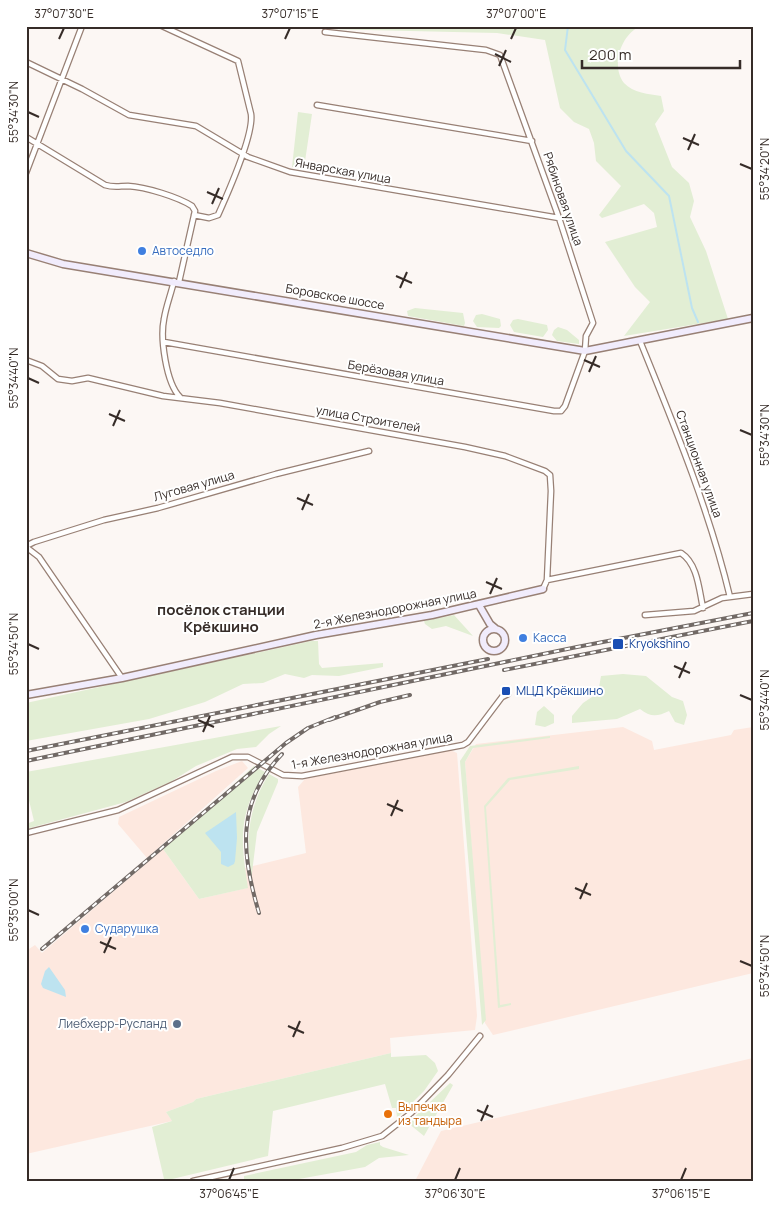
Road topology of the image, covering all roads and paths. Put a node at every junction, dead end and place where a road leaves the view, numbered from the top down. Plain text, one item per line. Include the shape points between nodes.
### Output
1 (82, 26) edge
2 (162, 26) edge
3 (325, 32) dead end
4 (26, 62) edge
5 (63, 79) junction
6 (317, 105) dead end
7 (26, 137) edge
8 (532, 141) junction
9 (37, 145) junction
10 (242, 153) junction
11 (26, 173) edge
12 (194, 213) junction
13 (559, 218) junction
14 (26, 253) edge
15 (177, 282) junction
16 (753, 318) edge
17 (640, 341) junction
18 (164, 342) junction
19 (585, 351) junction
20 (26, 360) edge
21 (180, 397) junction
22 (369, 451) dead end
23 (26, 547) edge
24 (547, 580) junction
25 (543, 589) joint
26 (753, 594) edge
27 (730, 597) junction
28 (479, 605) junction
29 (703, 608) junction
30 (646, 615) dead end
31 (492, 627) dead end
32 (122, 678) junction
33 (508, 694) dead end
34 (26, 696) edge
35 (26, 833) edge
36 (480, 1036) dead end
37 (193, 1181) edge

1 - 5 street
2 - 10 street via 240,64 252,118
3 - 8 street, Рябиновая улица via 477,48 499,54
4 - 5 street, Январская улица
5 - 9 street
5 - 10 street, Январская улица via 133,117 196,126
6 - 8 street
7 - 9 street
8 - 13 street, Рябиновая улица
9 - 11 street
9 - 12 street via 105,185 116,188 129,186 168,196 190,205
10 - 12 street via 218,215 209,218
10 - 13 street, Январская улица via 294,173
12 - 15 street
13 - 19 street, Рябиновая улица via 593,323 586,336
14 - 15 main road, Боровское шоссе via 63,264
15 - 18 street via 163,320
15 - 19 main road, Боровское шоссе
16 - 17 main road, Боровское шоссе
17 - 19 main road, Боровское шоссе
17 - 27 street, Станционная улица via 717,543
18 - 19 street, Берёзовая улица via 558,411 565,406
18 - 21 street via 170,383
20 - 21 street, улица Строителей via 42,366 58,379 88,378
21 - 24 street, улица Строителей via 465,447 509,457 545,471 550,475 551,491
22 - 23 street, Луговая улица via 104,520
23 - 32 street via 40,557
24 - 25 street, 2-я Железнодорожная улица
24 - 29 street via 681,553 695,573
25 - 28 main road, 2-я Железнодорожная улица
26 - 27 street
27 - 29 street
28 - 31 main road
28 - 32 main road, 2-я Железнодорожная улица via 316,635
29 - 30 street
32 - 34 main road, 2-я Железнодорожная улица
33 - 35 street, 1-я Железнодорожная улица via 463,745 302,776 282,776 248,757 232,757 118,810
36 - 37 street via 411,1114 389,1131 342,1148

